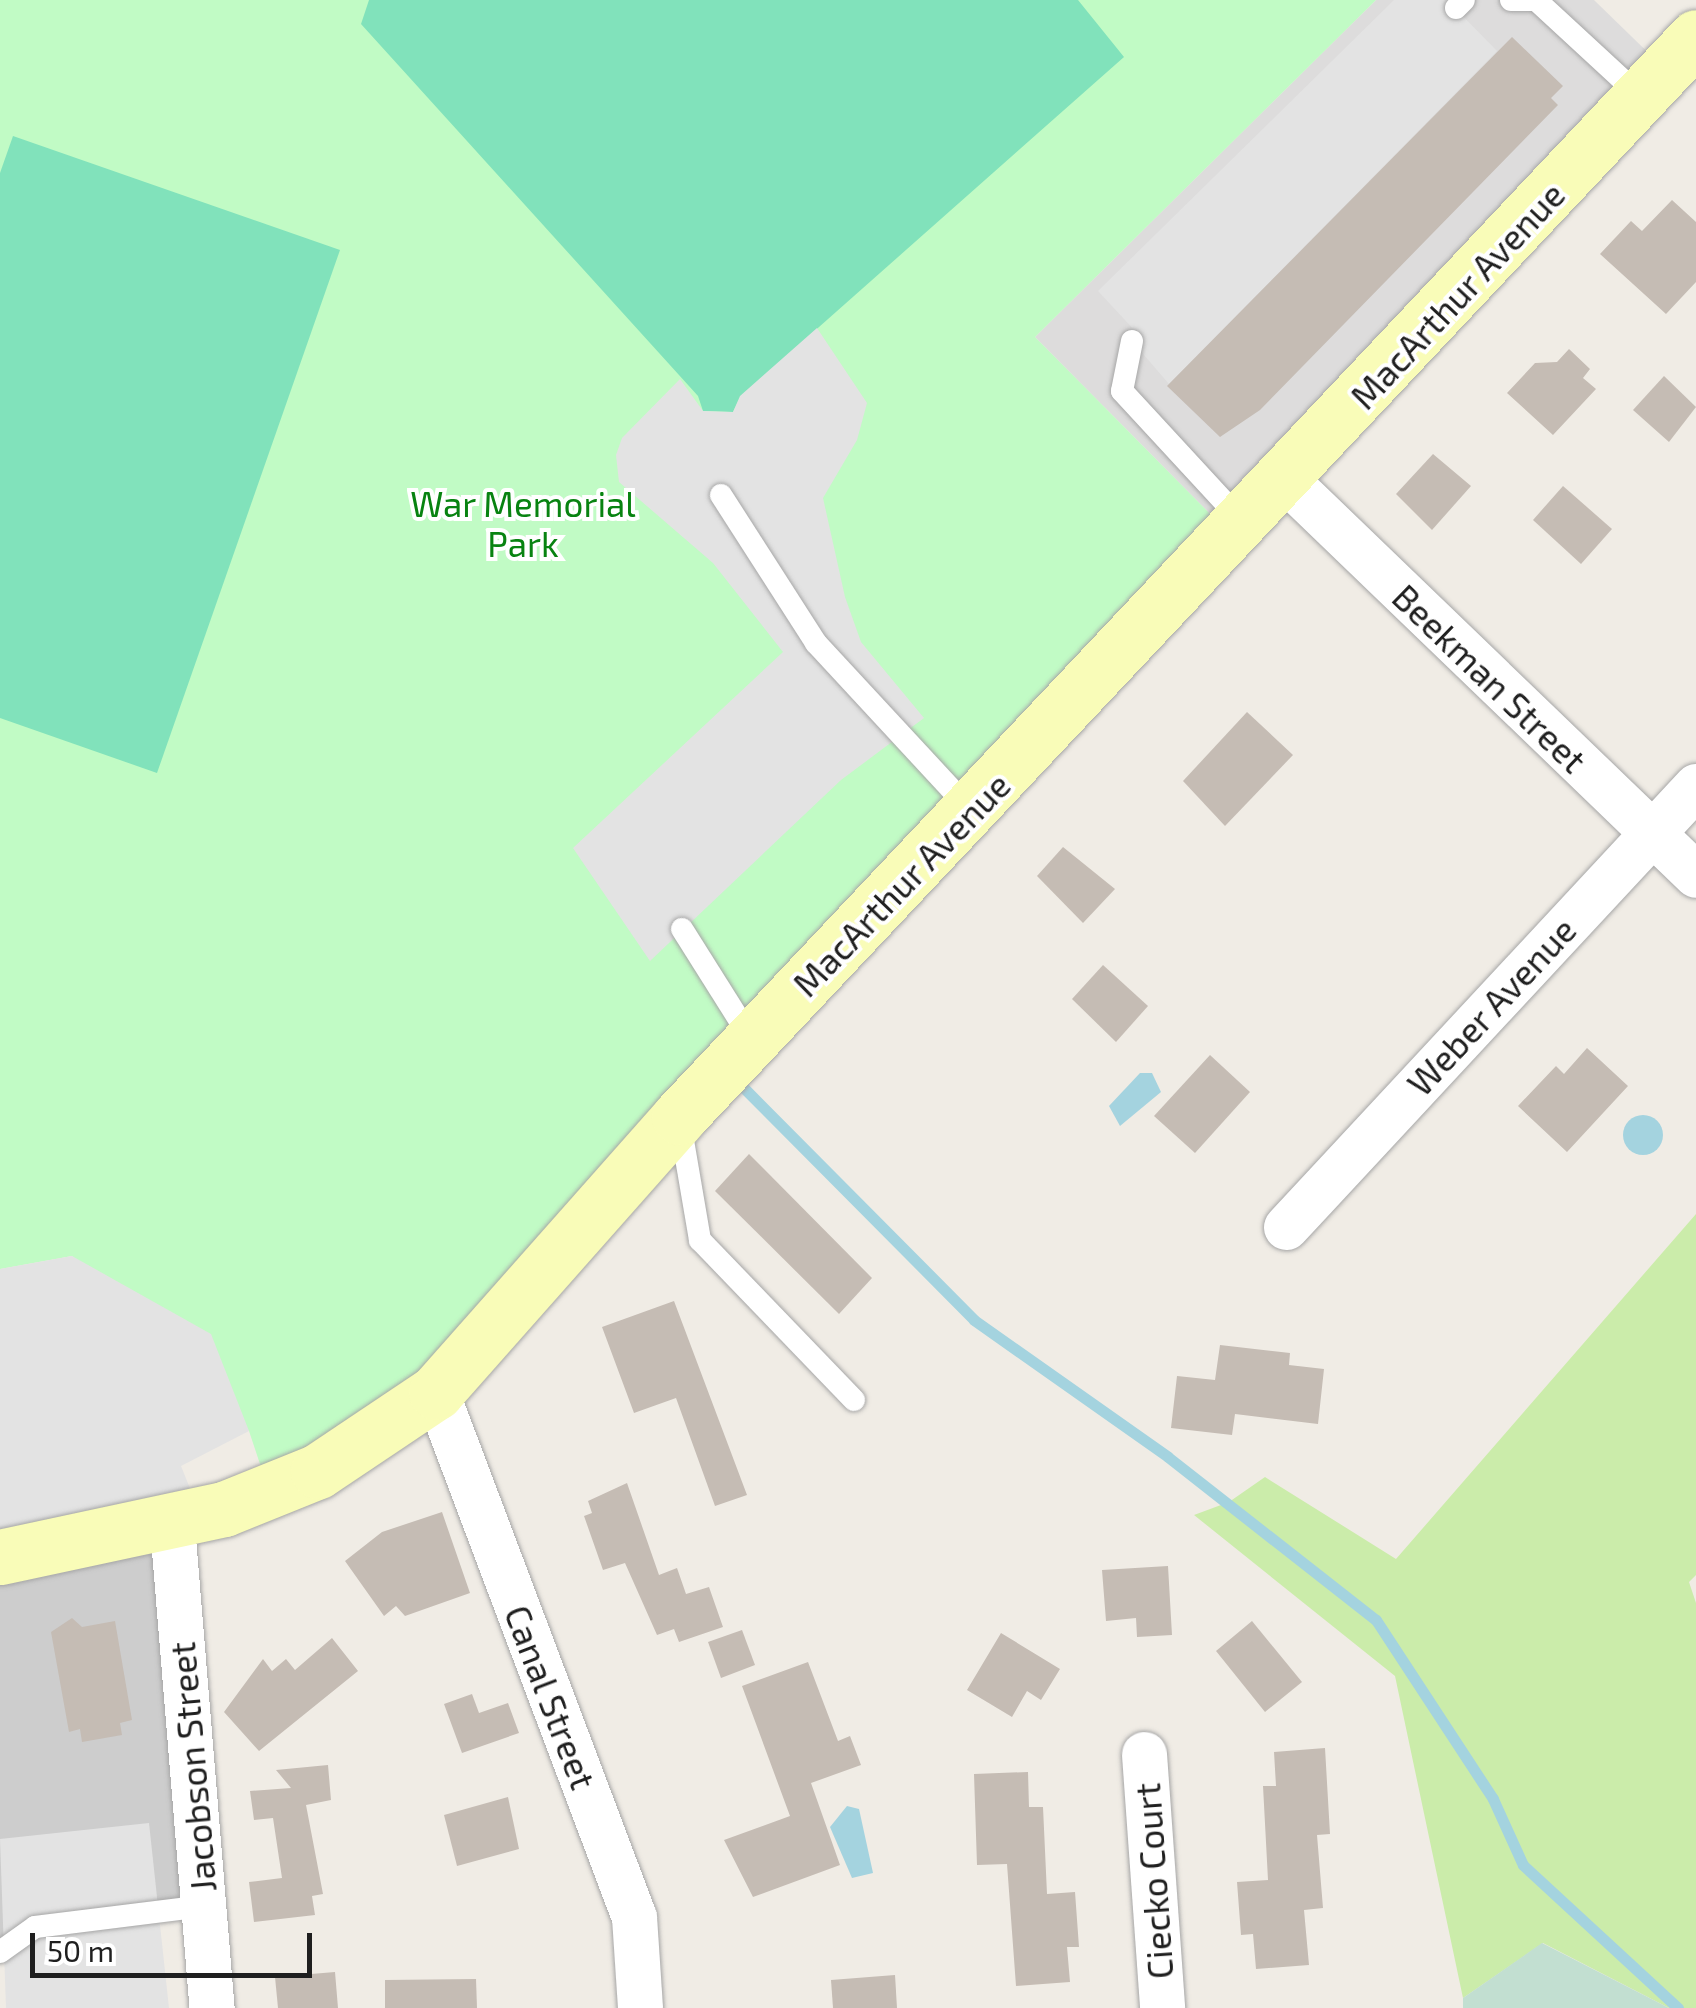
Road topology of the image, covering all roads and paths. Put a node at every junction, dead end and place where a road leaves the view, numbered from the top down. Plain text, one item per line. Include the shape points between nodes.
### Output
1 (1510, 0) edge
2 (1696, 38) edge
3 (1641, 97) junction
4 (1132, 341) dead end
5 (1286, 480) junction
6 (721, 494) dead end
7 (1245, 524) junction
8 (1696, 786) edge
9 (972, 810) junction
10 (1651, 834) junction
11 (1696, 875) edge
12 (682, 930) dead end
13 (752, 1040) junction
14 (680, 1116) junction
15 (1286, 1227) dead end
16 (436, 1392) junction
17 (854, 1400) dead end
18 (172, 1526) junction
19 (0, 1557) edge
20 (1144, 1754) dead end
21 (203, 1906) junction
22 (0, 1952) edge
23 (212, 2008) edge
24 (640, 2008) edge
25 (1162, 2008) edge

1 - 3 lane via 1536,0
2 - 3 street, MacArthur Avenue
3 - 5 street, MacArthur Avenue
4 - 7 lane via 1122,391
5 - 7 street, MacArthur Avenue
5 - 10 street, Beekman Street
6 - 9 lane via 816,643
7 - 9 street, MacArthur Avenue
8 - 10 street, Weber Avenue
9 - 13 street, MacArthur Avenue
10 - 11 street, Beekman Street
10 - 15 street, Weber Avenue
12 - 13 lane
13 - 14 street, MacArthur Avenue
14 - 16 street, MacArthur Avenue
14 - 17 lane via 700,1240
16 - 18 street, MacArthur Avenue via 318,1471
16 - 24 street, Canal Street via 634,1918
18 - 19 street, MacArthur Avenue
18 - 21 street, Jacobson Street
20 - 25 street, Ciecko Court
21 - 22 lane via 35,1926
21 - 23 street, Jacobson Street

